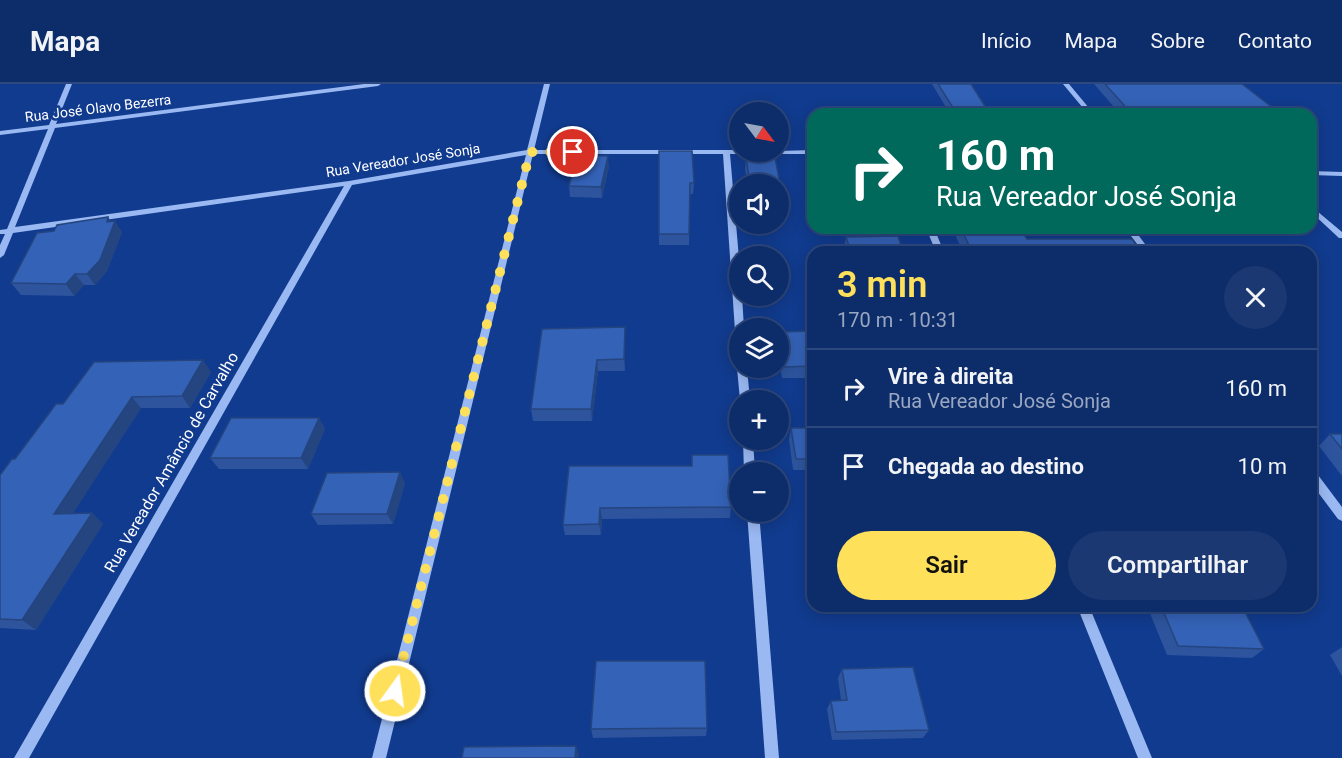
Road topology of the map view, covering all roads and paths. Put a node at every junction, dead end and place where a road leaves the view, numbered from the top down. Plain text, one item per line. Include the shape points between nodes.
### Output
1 (69, 84) edge
2 (378, 84) edge
3 (547, 84) edge
4 (1066, 84) edge
5 (1086, 108) edge
6 (52, 126) junction
7 (0, 133) edge
8 (530, 152) junction
9 (726, 152) junction
10 (807, 152) edge
11 (1317, 173) edge
12 (1342, 174) edge
13 (349, 183) junction
14 (1317, 213) edge
15 (12, 230) junction
16 (0, 232) edge
17 (1342, 236) edge
18 (0, 255) edge
19 (739, 318) edge
20 (1317, 482) edge
21 (1342, 516) edge
22 (754, 522) edge
23 (1085, 612) edge
24 (21, 758) edge
25 (379, 758) edge
26 (772, 758) edge
27 (1145, 758) edge

1 - 6 street
2 - 6 street, Rua José Olavo Bezerra
3 - 8 street
4 - 5 street
6 - 7 street, Rua José Olavo Bezerra
6 - 15 street
8 - 9 street, Rua Vereador José Sonja
8 - 13 street, Rua Vereador José Sonja
8 - 25 street
9 - 10 street, Rua Vereador José Sonja
9 - 19 street
11 - 12 street
13 - 15 street, Rua Vereador José Sonja
13 - 24 street, Rua Vereador Amâncio de Carvalho
14 - 17 street
15 - 16 street, Rua Vereador José Sonja
15 - 18 street
20 - 21 street
22 - 26 street
23 - 27 street

